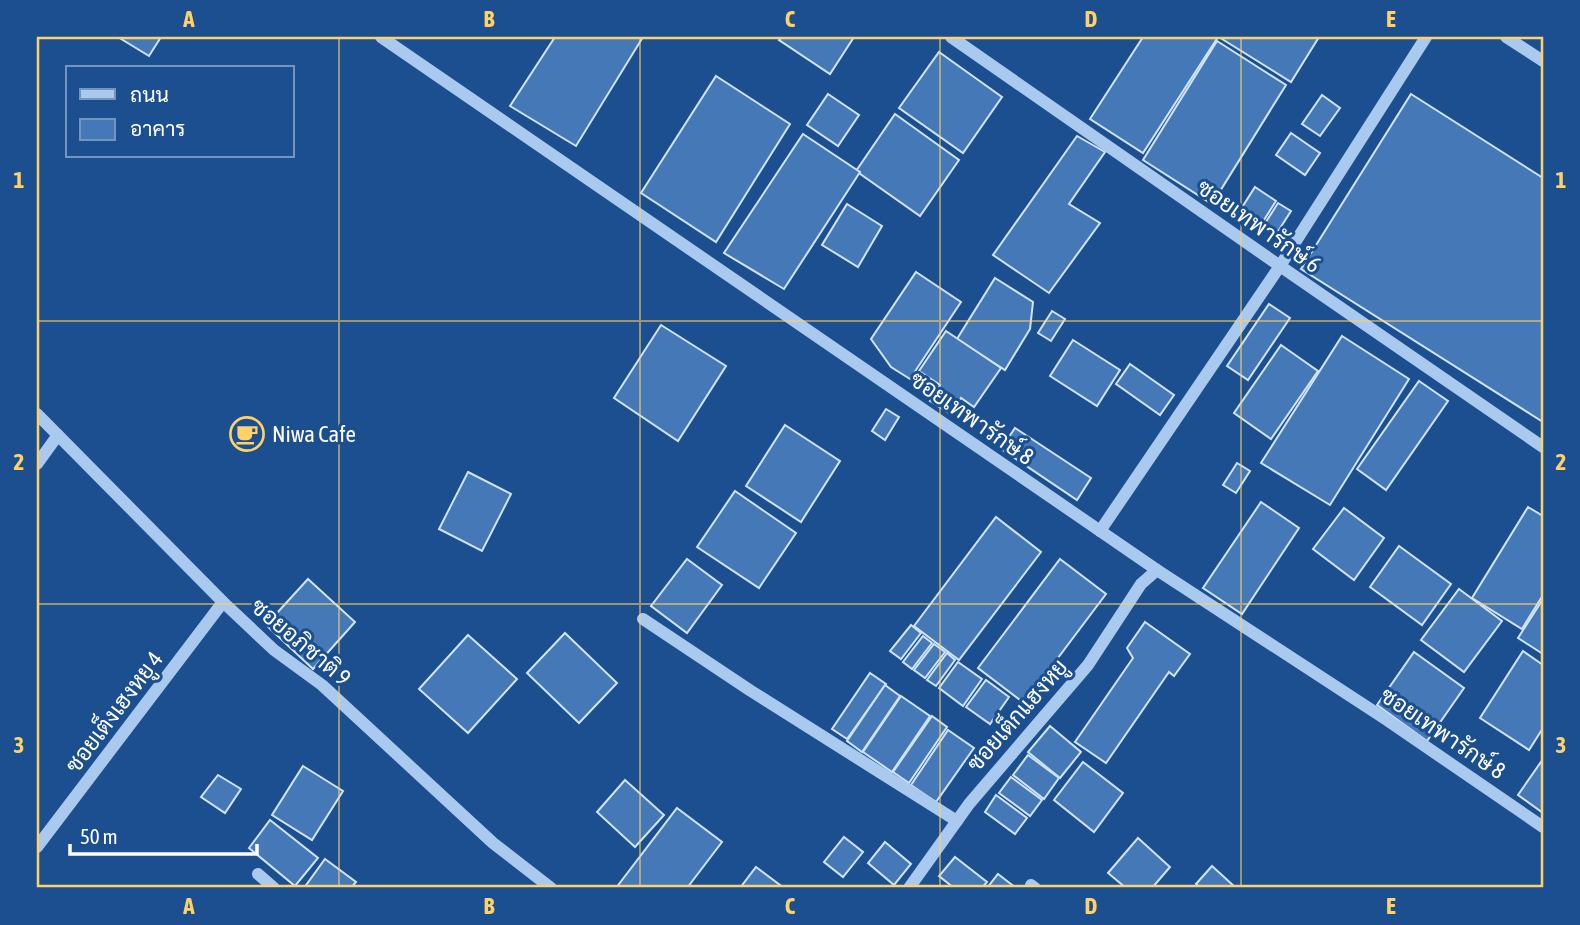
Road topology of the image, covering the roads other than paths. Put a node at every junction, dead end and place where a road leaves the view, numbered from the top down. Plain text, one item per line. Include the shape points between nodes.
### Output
1 (381, 37) edge
2 (951, 37) edge
3 (1426, 37) edge
4 (1506, 37) edge
5 (1543, 61) edge
6 (1280, 266) junction
7 (37, 414) edge
8 (58, 435) junction
9 (1543, 447) edge
10 (37, 464) edge
11 (1100, 531) junction
12 (1157, 570) junction
13 (223, 602) junction
14 (643, 619) dead end
15 (957, 821) junction
16 (1543, 827) edge
17 (37, 847) edge
18 (258, 874) dead end
19 (274, 888) edge
20 (551, 888) edge
21 (909, 888) edge

1 - 11 street, ซอยเทพารักษ์ 8
2 - 6 street, ซอยเทพารักษ์ 6
3 - 6 street
4 - 5 street
6 - 9 street, ซอยเทพารักษ์ 6
6 - 11 street
7 - 8 street, ซอยอภิชาติ 9
8 - 10 street
8 - 13 street, ซอยอภิชาติ 9
11 - 12 street, ซอยเทพารักษ์ 8
12 - 15 street, ซอยเต็กแฮงหยู via 1141,584 1088,665
12 - 16 street, ซอยเทพารักษ์ 8
13 - 17 street, ซอยเต็งเฮงหยู 4
13 - 20 street, ซอยอภิชาติ 9 via 274,650 322,685 493,843
14 - 15 street
15 - 21 street, ซอยเต็กแฮงหยู
18 - 19 street

